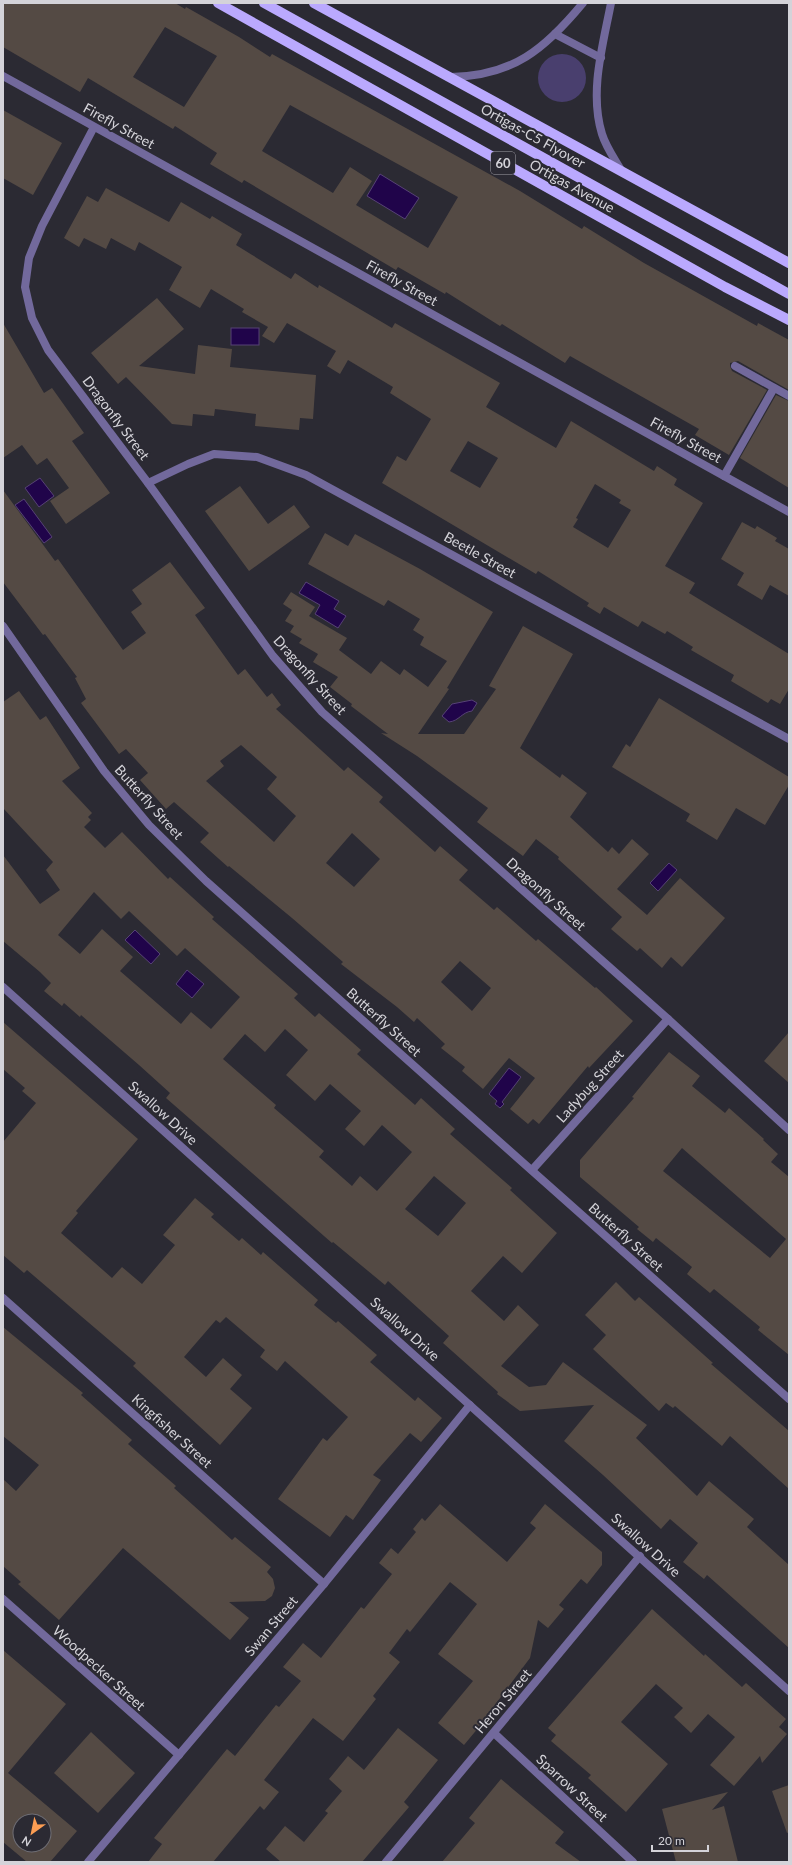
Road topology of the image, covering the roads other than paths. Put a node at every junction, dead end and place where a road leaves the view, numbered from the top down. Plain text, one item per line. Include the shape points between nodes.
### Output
1 (218, 3) edge
2 (264, 3) edge
3 (314, 3) edge
4 (583, 3) edge
5 (611, 3) edge
6 (555, 34) junction
7 (601, 58) junction
8 (3, 76) edge
9 (451, 77) junction
10 (94, 127) junction
11 (621, 170) junction
12 (789, 263) edge
13 (789, 294) edge
14 (789, 320) edge
15 (735, 366) dead end
16 (774, 388) junction
17 (789, 396) edge
18 (724, 476) junction
19 (148, 484) junction
20 (789, 512) edge
21 (3, 626) edge
22 (789, 739) edge
23 (3, 987) edge
24 (668, 1019) junction
25 (789, 1130) edge
26 (532, 1170) junction
27 (3, 1298) edge
28 (789, 1399) edge
29 (470, 1405) junction
30 (640, 1556) junction
31 (324, 1584) junction
32 (3, 1600) edge
33 (789, 1691) edge
34 (494, 1733) junction
35 (179, 1755) junction
36 (88, 1862) edge
37 (386, 1862) edge
38 (633, 1862) edge

1 - 14 main road, Ortigas Avenue / 60 via 724,287
2 - 13 main road, Ortigas-C5 Flyover / 60
3 - 9 main road
4 - 6 street
5 - 7 street
6 - 7 street
6 - 9 street via 534,52 496,72 473,77
7 - 11 street via 598,112 602,135
8 - 10 street, Firefly Street
9 - 11 main road
10 - 18 street, Firefly Street
10 - 19 street, Dragonfly Street via 42,226 29,258 25,287 32,318 48,350
11 - 12 main road
15 - 16 street
16 - 17 street
16 - 18 street
18 - 20 street, Firefly Street
19 - 22 street, Beetle Street via 214,454 257,457 306,475
19 - 24 street, Dragonfly Street via 273,656 322,712
21 - 26 street, Butterfly Street via 104,771 149,825 206,881
23 - 29 street, Swallow Drive
24 - 25 street, Dragonfly Street
24 - 26 street, Ladybug Street
26 - 28 street, Butterfly Street
27 - 31 street, Kingfisher Street
29 - 30 street, Swallow Drive
29 - 31 street, Swan Street
30 - 33 street, Swallow Drive
30 - 34 street, Heron Street
31 - 35 street, Swan Street
32 - 35 street, Woodpecker Street
34 - 37 street, Heron Street
34 - 38 street, Sparrow Street
35 - 36 street, Swan Street

